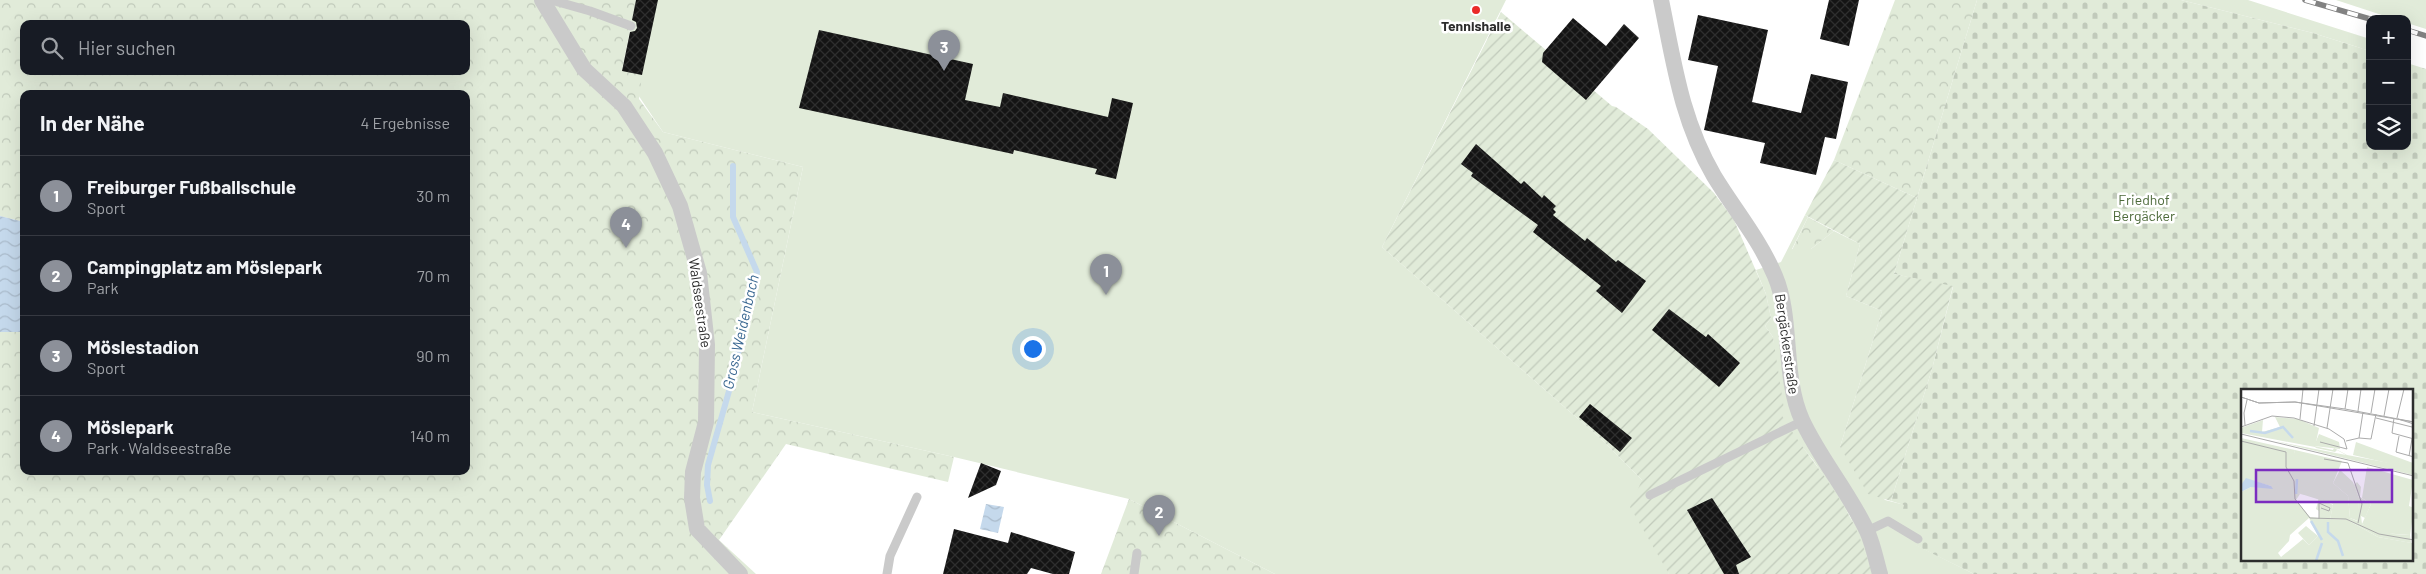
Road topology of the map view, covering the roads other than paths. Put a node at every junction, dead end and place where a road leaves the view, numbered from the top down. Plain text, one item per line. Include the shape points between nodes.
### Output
1 (542, 0) edge
2 (551, 0) edge
3 (1661, 0) edge
4 (631, 26) dead end
5 (1803, 421) junction
6 (1650, 495) dead end
7 (917, 497) dead end
8 (1867, 531) junction
9 (1918, 539) dead end
10 (1137, 553) dead end
11 (740, 574) edge
12 (888, 574) edge
13 (1134, 574) edge
14 (1880, 574) edge

1 - 11 street, Waldseestraße via 584,69 624,106 655,153 680,206 699,273 707,345 706,422 693,472 692,498 697,529
2 - 4 lane
3 - 5 street, Bergäckerstraße via 1682,103 1695,136 1714,175 1775,276 1782,299 1795,399
5 - 6 lane
5 - 8 street, Bergäckerstraße
7 - 12 lane via 890,556
8 - 9 lane via 1888,521
8 - 14 street, Bergäckerstraße
10 - 13 lane

